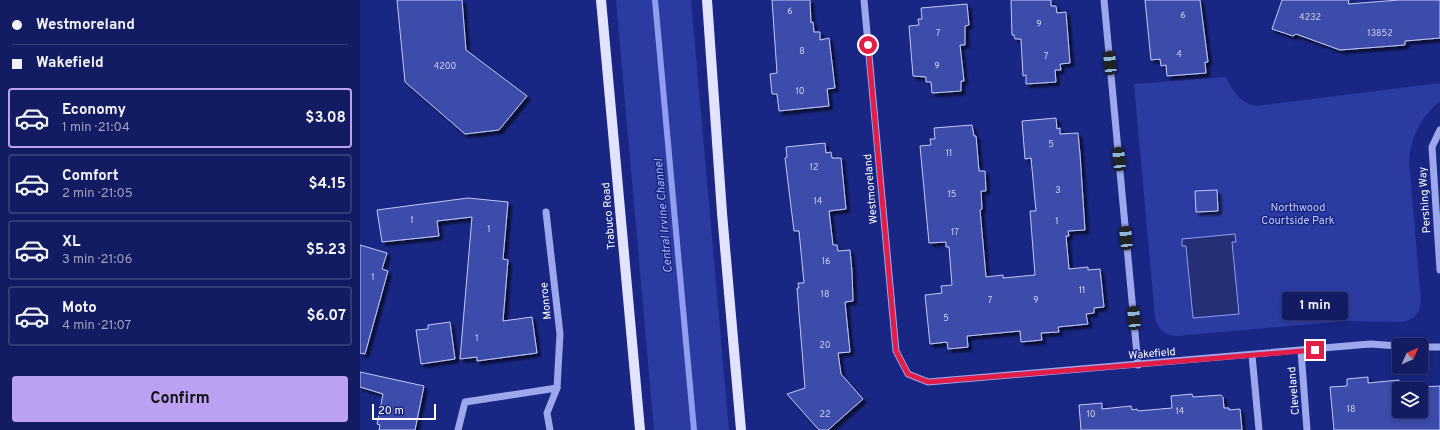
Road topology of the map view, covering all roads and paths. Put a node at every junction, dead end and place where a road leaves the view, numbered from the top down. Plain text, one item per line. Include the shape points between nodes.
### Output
1 (601, 0) edge
2 (707, 0) edge
3 (864, 0) edge
4 (1104, 0) edge
5 (1440, 130) edge
6 (546, 212) dead end
7 (1440, 270) edge
8 (1392, 346) edge
9 (1428, 347) edge
10 (1440, 347) edge
11 (1301, 351) junction
12 (1252, 355) junction
13 (1138, 365) junction
14 (908, 374) joint
15 (557, 388) junction
16 (458, 430) edge
17 (550, 430) edge
18 (640, 430) edge
19 (742, 430) edge
20 (1259, 430) edge
21 (1307, 430) edge

1 - 18 main road, Trabuco Road
2 - 19 main road via 722,212
3 - 14 street, Westmoreland via 896,351
4 - 13 street
5 - 7 street, Pershing Way via 1432,147
6 - 15 street, Monroe via 560,334
8 - 11 street, Wakefield via 1370,344
9 - 10 street
11 - 12 street, Wakefield
11 - 21 street, Cleveland
12 - 13 street, Wakefield
12 - 20 street
13 - 14 street, Wakefield via 928,382
15 - 16 street via 465,402
15 - 17 street, Monroe via 547,413

